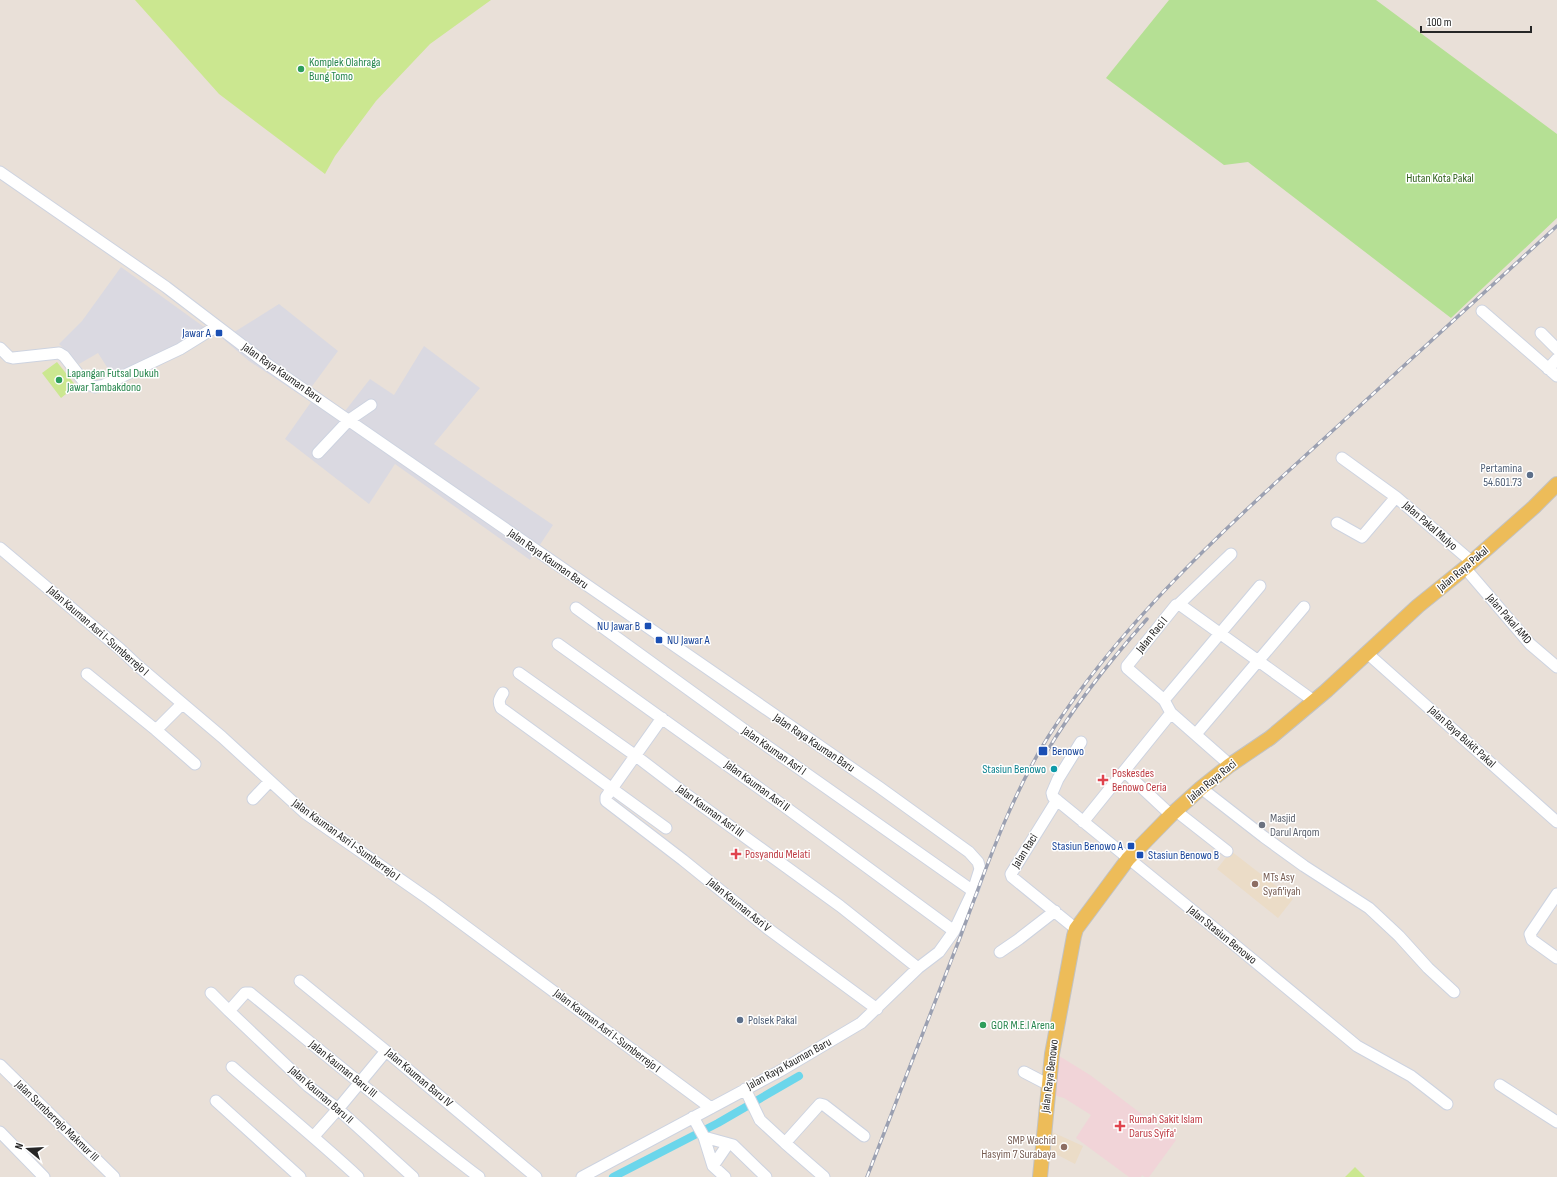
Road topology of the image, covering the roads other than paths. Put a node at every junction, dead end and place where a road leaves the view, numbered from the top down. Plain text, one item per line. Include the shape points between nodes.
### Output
1 (0, 172) edge
2 (1482, 311) dead end
3 (217, 326) junction
4 (1541, 333) dead end
5 (0, 348) edge
6 (1557, 349) edge
7 (1557, 359) edge
8 (1548, 369) junction
9 (1557, 376) edge
10 (370, 405) dead end
11 (349, 420) junction
12 (318, 453) dead end
13 (1342, 458) dead end
14 (1557, 484) edge
15 (1396, 497) junction
16 (1337, 524) dead end
17 (0, 548) edge
18 (1231, 554) dead end
19 (1468, 565) junction
20 (1260, 586) dead end
21 (1179, 604) junction
22 (1304, 607) dead end
23 (576, 608) dead end
24 (1220, 633) junction
25 (558, 644) dead end
26 (1367, 653) junction
27 (1259, 661) junction
28 (1557, 667) edge
29 (519, 673) dead end
30 (87, 674) dead end
31 (503, 693) dead end
32 (1164, 700) junction
33 (1314, 701) junction
34 (182, 704) junction
35 (1171, 713) junction
36 (662, 718) junction
37 (156, 730) junction
38 (1196, 734) junction
39 (1081, 742) dead end
40 (636, 756) junction
41 (195, 764) dead end
42 (1230, 765) junction
43 (1124, 771) junction
44 (270, 781) junction
45 (1202, 788) junction
46 (609, 792) junction
47 (253, 799) dead end
48 (1057, 800) junction
49 (1174, 813) junction
50 (1083, 822) junction
51 (1557, 822) edge
52 (666, 828) dead end
53 (1227, 851) dead end
54 (1128, 859) junction
55 (973, 891) junction
56 (1557, 894) edge
57 (1055, 911) junction
58 (1076, 929) junction
59 (954, 931) junction
60 (1000, 952) dead end
61 (1557, 958) edge
62 (918, 968) junction
63 (300, 981) dead end
64 (1454, 992) dead end
65 (211, 993) dead end
66 (877, 1009) junction
67 (229, 1011) junction
68 (386, 1050) junction
69 (0, 1065) edge
70 (232, 1067) dead end
71 (1024, 1072) dead end
72 (361, 1082) junction
73 (1049, 1085) junction
74 (1500, 1085) dead end
75 (747, 1092) junction
76 (216, 1101) dead end
77 (1447, 1104) dead end
78 (711, 1108) junction
79 (338, 1109) junction
80 (693, 1117) junction
81 (1557, 1122) edge
82 (0, 1132) edge
83 (314, 1136) junction
84 (864, 1136) dead end
85 (704, 1137) junction
86 (728, 1144) junction
87 (785, 1144) junction
88 (713, 1166) junction
89 (44, 1177) edge
90 (114, 1177) edge
91 (300, 1177) edge
92 (358, 1177) edge
93 (413, 1177) edge
94 (480, 1177) edge
95 (536, 1177) edge
96 (582, 1177) edge
97 (724, 1177) edge
98 (766, 1177) edge
99 (824, 1177) edge
100 (1040, 1177) edge

1 - 3 street, Jalan Raya Kauman Baru via 166,287
2 - 8 street
3 - 5 street via 180,349 95,387 85,383 59,353 13,358
3 - 11 street, Jalan Raya Kauman Baru
4 - 6 street
7 - 8 street
8 - 9 street
10 - 11 street
11 - 12 street
11 - 55 street, Jalan Raya Kauman Baru via 969,852 978,862 980,870
13 - 15 street
14 - 19 main road, Jalan Raya Pakal
15 - 16 street, Jalan Pakal Mulyo via 1362,537
15 - 19 street, Jalan Pakal Mulyo
17 - 34 street, Jalan Kauman Asri I-Sumberrejo I
18 - 21 street
19 - 26 main road, Jalan Raya Pakal
19 - 28 street, Jalan Pakal AMD via 1530,644
20 - 24 street
21 - 24 street
21 - 32 street, Jalan Raci I via 1126,667
22 - 27 street
23 - 55 street, Jalan Kauman Asri I
24 - 27 street
24 - 32 street
25 - 36 street, Jalan Kauman Asri II
26 - 33 main road, Jalan Raya Raci
26 - 51 street, Jalan Raya Bukit Pakal
27 - 33 street
27 - 38 street
29 - 40 street, Jalan Kauman Asri III
30 - 37 street
31 - 46 street via 499,700 502,708
32 - 35 street, Jalan Raci I
33 - 42 main road, Jalan Raya Raci via 1270,738
34 - 37 street
34 - 44 street, Jalan Kauman Asri I-Sumberrejo I
35 - 38 street, Jalan Raci I
35 - 43 street
36 - 40 street
36 - 59 street, Jalan Kauman Asri II
37 - 41 street
38 - 42 street, Jalan Raci I
39 - 48 street via 1052,793
40 - 46 street
40 - 62 street, Jalan Kauman Asri III via 840,906
42 - 45 main road, Jalan Raya Raci
43 - 49 street
43 - 50 street
44 - 47 street
44 - 78 street, Jalan Kauman Asri I-Sumberrejo I via 305,813 430,900
45 - 49 main road, Jalan Raya Raci
45 - 64 street via 1269,841 1369,908
46 - 52 street
46 - 66 street, Jalan Kauman Asri V via 606,801 767,928
48 - 50 street, Jalan Stasiun Benowo
48 - 57 street, Jalan Raci via 1011,874 1013,879
49 - 53 street
49 - 54 main road, Jalan Raya Raci
50 - 54 street, Jalan Stasiun Benowo
54 - 58 main road, Jalan Raya Raci
54 - 77 street, Jalan Stasiun Benowo via 1357,1046 1411,1076
55 - 59 street, Jalan Raya Kauman Baru
56 - 61 street via 1530,934 1532,940
57 - 58 street, Jalan Raci
57 - 60 street
58 - 73 main road, Jalan Raya Benowo via 1053,1044
59 - 62 street, Jalan Raya Kauman Baru via 939,952
62 - 66 street, Jalan Raya Kauman Baru
63 - 68 street, Jalan Kauman Baru IV
65 - 67 street
66 - 75 street, Jalan Raya Kauman Baru via 854,1027
67 - 72 street, Jalan Kauman Baru III via 245,993 249,993
67 - 79 street, Jalan Kauman Baru II via 308,1086
68 - 72 street
68 - 95 street, Jalan Kauman Baru IV
69 - 90 street, Jalan Sumberrejo Makmur III
70 - 83 street
71 - 73 street
72 - 79 street
72 - 94 street, Jalan Kauman Baru III
73 - 100 main road, Jalan Raya Benowo
74 - 81 street
75 - 78 street, Jalan Raya Kauman Baru
75 - 87 street via 760,1120
76 - 91 street
78 - 80 street, Jalan Raya Kauman Baru
79 - 83 street
79 - 93 street, Jalan Kauman Baru II
80 - 85 street
80 - 96 street, Jalan Raya Kauman Baru
82 - 89 street
83 - 92 street
84 - 87 street via 820,1104
85 - 86 street
85 - 88 street
86 - 88 street
86 - 98 street via 734,1145
87 - 99 street
88 - 97 street

